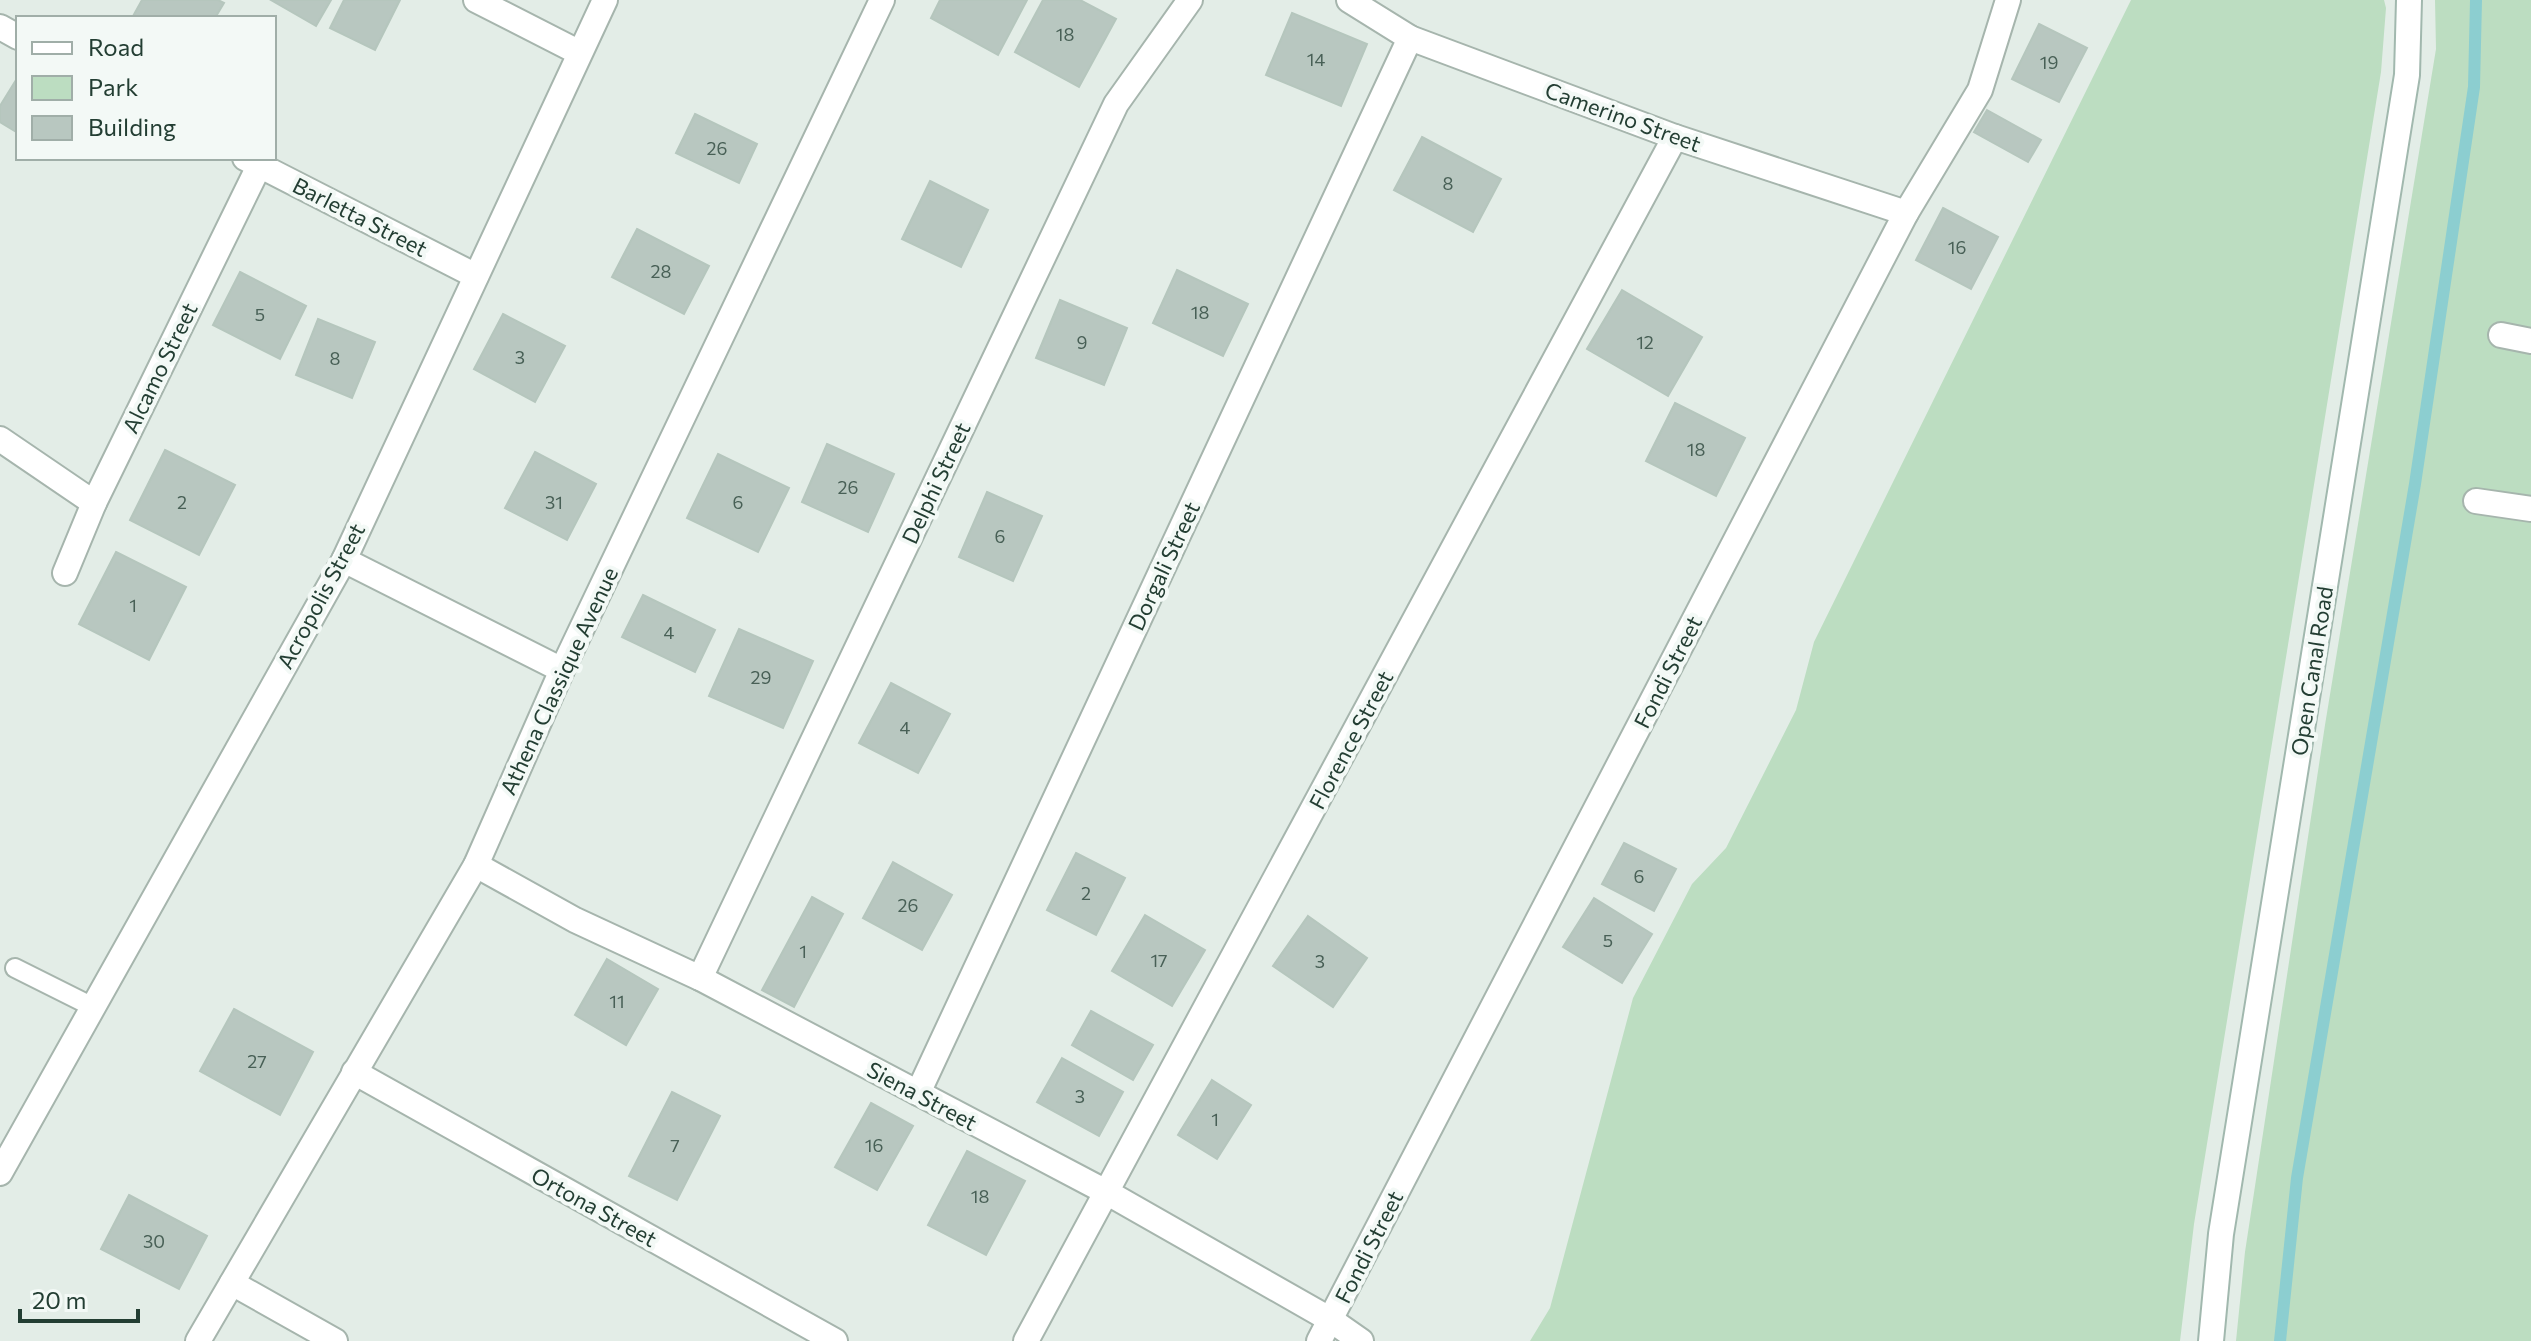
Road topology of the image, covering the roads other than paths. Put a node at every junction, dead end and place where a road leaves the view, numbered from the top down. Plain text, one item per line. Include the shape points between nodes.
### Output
1 (476, 0) edge
2 (605, 0) edge
3 (882, 0) edge
4 (1190, 0) edge
5 (1349, 0) edge
6 (2008, 0) edge
7 (2409, 0) edge
8 (1410, 38) junction
9 (578, 52) junction
10 (1675, 137) junction
11 (252, 162) edge
12 (1906, 213) junction
13 (476, 276) junction
14 (2501, 335) dead end
15 (2531, 341) edge
16 (0, 439) edge
17 (2476, 501) dead end
18 (94, 503) junction
19 (2531, 509) edge
20 (344, 560) junction
21 (65, 573) dead end
22 (562, 670) junction
23 (476, 865) junction
24 (15, 968) dead end
25 (700, 978) junction
26 (93, 1007) junction
27 (354, 1072) junction
28 (918, 1093) junction
29 (0, 1173) edge
30 (1108, 1193) junction
31 (232, 1283) junction
32 (1325, 1331) edge
33 (198, 1341) edge
34 (335, 1341) edge
35 (835, 1341) edge
36 (1026, 1341) edge
37 (1361, 1341) edge
38 (2211, 1341) edge

1 - 9 street
2 - 9 street, Acropolis Street
3 - 22 street, Athena Classique Avenue
4 - 25 street, Delphi Street via 1116,104
5 - 8 street, Camerino Street
6 - 12 street, Fondi Street via 1980,90
7 - 38 street, Open Canal Road via 2407,75 2221,1234
8 - 10 street, Camerino Street
8 - 28 street, Dorgali Street
9 - 13 street, Acropolis Street
10 - 12 street, Camerino Street
10 - 30 street, Florence Street
11 - 13 street, Barletta Street
11 - 18 street, Alcamo Street
12 - 32 street, Fondi Street
13 - 20 street, Acropolis Street
14 - 15 street
16 - 18 street
17 - 19 street
18 - 21 street, Alcamo Street
20 - 22 street
20 - 26 street, Acropolis Street
22 - 23 street, Athena Classique Avenue
23 - 25 street, Siena Street via 575,920
23 - 27 street, Athena Classique Avenue
24 - 26 lane
25 - 28 street, Siena Street
26 - 29 street, Acropolis Street
27 - 31 street, Athena Classique Avenue
27 - 35 street, Ortona Street
28 - 30 street, Siena Street
30 - 32 street, Siena Street
30 - 36 street, Florence Street
31 - 33 street, Athena Classique Avenue
31 - 34 street
32 - 37 street, Siena Street

